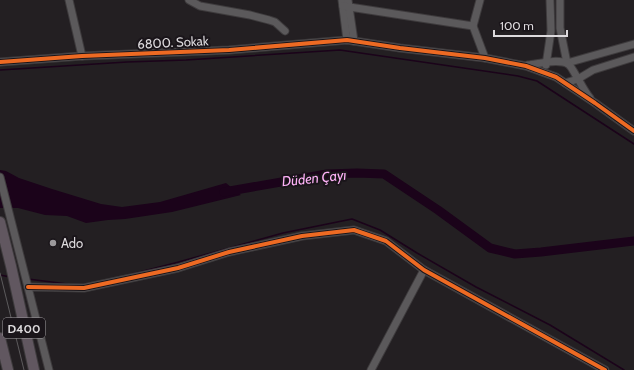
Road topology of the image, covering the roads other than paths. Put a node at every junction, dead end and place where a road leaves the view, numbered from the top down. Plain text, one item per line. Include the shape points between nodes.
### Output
1 (69, 0) edge
2 (189, 0) edge
3 (480, 0) edge
4 (550, 0) edge
5 (560, 0) edge
6 (346, 3) edge
7 (473, 26) junction
8 (285, 31) dead end
9 (350, 40) junction
10 (634, 44) edge
11 (82, 56) junction
12 (634, 56) edge
13 (485, 58) junction
14 (0, 62) edge
15 (546, 62) junction
16 (567, 64) junction
17 (526, 66) junction
18 (546, 73) junction
19 (578, 79) junction
20 (565, 83) junction
21 (595, 102) junction
22 (634, 131) edge
23 (0, 177) edge
24 (0, 222) edge
25 (424, 270) junction
26 (15, 285) junction
27 (28, 287) junction
28 (30, 313) junction
29 (33, 327) junction
30 (0, 338) edge
31 (7, 370) edge
32 (34, 370) edge
33 (41, 370) edge
34 (49, 370) edge
35 (371, 370) edge
36 (605, 370) edge

1 - 11 street
2 - 8 street via 200,6 269,20
3 - 7 street
4 - 15 street via 551,31
5 - 16 street via 560,28
6 - 7 street
6 - 9 street
7 - 13 street
9 - 11 street, 6800. Sokak via 229,50
9 - 13 street, 6800. Sokak
10 - 16 street
11 - 14 street, 6800. Sokak
12 - 19 street via 593,70
13 - 17 street, 6800. Sokak
15 - 16 street
15 - 17 street
15 - 18 street
16 - 19 street
17 - 18 street
18 - 20 street
19 - 20 street
19 - 21 street
20 - 21 street
21 - 22 street
23 - 27 street
24 - 26 highway, D400
25 - 27 street via 386,241 354,230 295,237 229,252 178,268 84,288
25 - 35 street
25 - 36 street
26 - 28 highway
26 - 32 highway, D400
27 - 28 street
28 - 29 highway
29 - 33 highway
29 - 34 street
30 - 31 highway, D400

